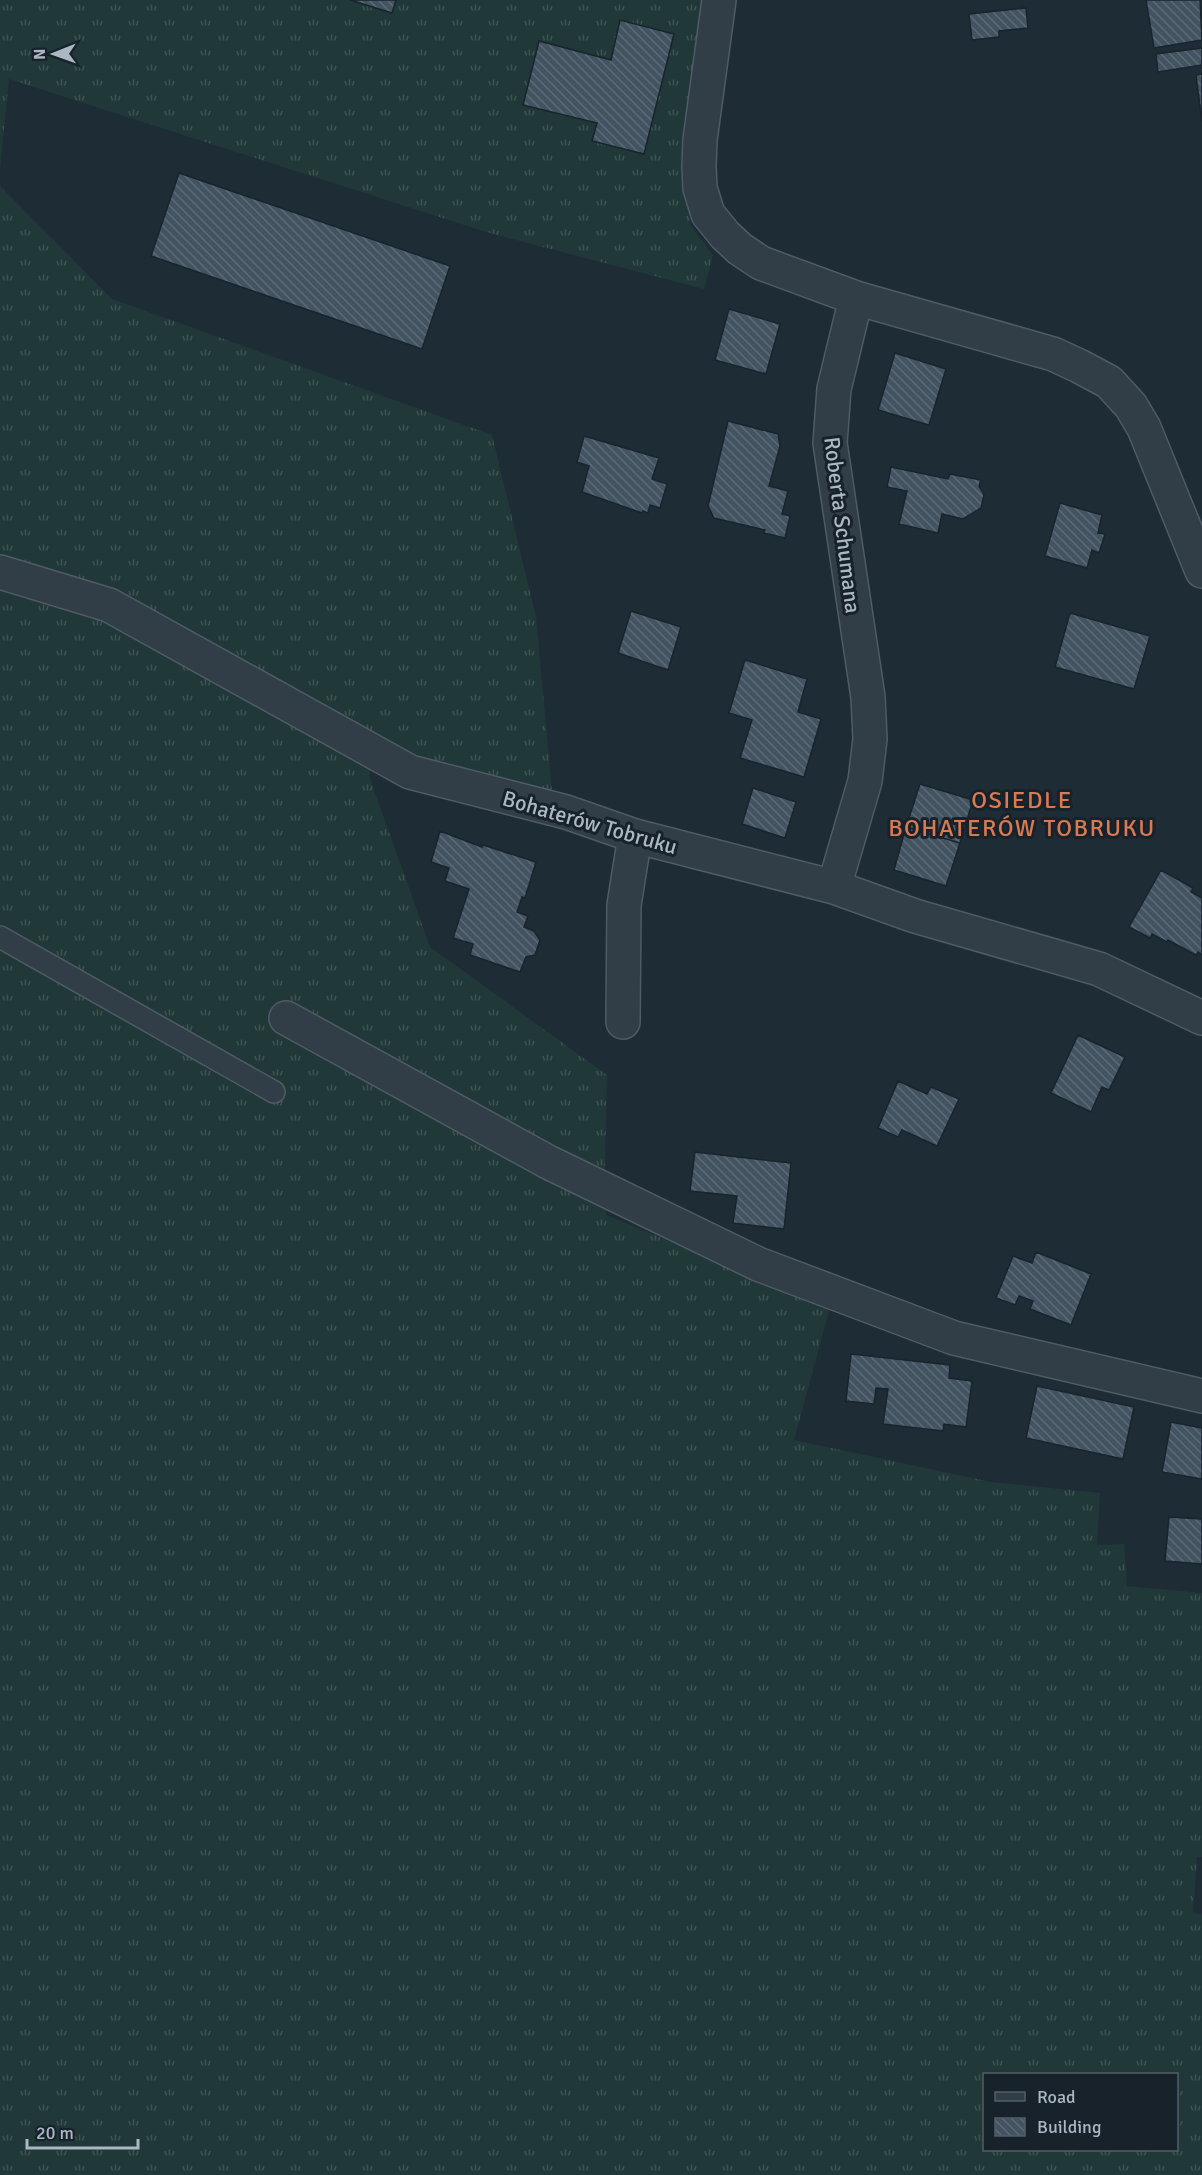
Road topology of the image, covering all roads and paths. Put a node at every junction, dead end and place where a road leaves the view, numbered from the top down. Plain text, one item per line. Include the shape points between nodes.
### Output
1 (719, 0) edge
2 (856, 298) junction
3 (1202, 571) edge
4 (0, 573) edge
5 (635, 836) junction
6 (834, 887) junction
7 (0, 937) edge
8 (286, 1018) dead end
9 (1202, 1018) edge
10 (623, 1022) dead end
11 (274, 1092) dead end
12 (1202, 1396) edge

1 - 2 street via 700,140 700,188 708,214 725,236 760,263
2 - 3 street via 1053,354 1109,382 1144,428
2 - 6 street, Roberta Schumana via 834,389 830,443 868,697 870,739 865,781
4 - 5 street, Bohaterów Tobruku via 109,605 410,772 566,812
5 - 6 street, Bohaterów Tobruku
5 - 10 street via 624,905
6 - 9 street, Bohaterów Tobruku via 915,916 1099,969
7 - 11 lane
8 - 12 street via 548,1162 758,1264 954,1338

